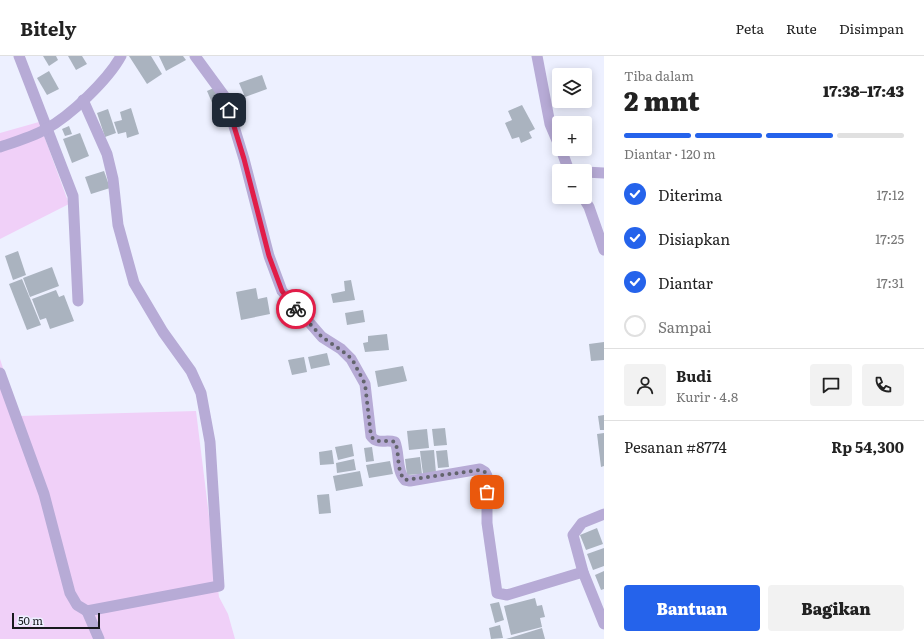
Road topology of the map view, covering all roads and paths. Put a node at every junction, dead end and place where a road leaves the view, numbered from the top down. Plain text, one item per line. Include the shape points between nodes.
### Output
1 (19, 56) edge
2 (122, 56) edge
3 (195, 56) edge
4 (537, 56) edge
5 (83, 100) junction
6 (47, 129) junction
7 (552, 129) edge
8 (0, 147) edge
9 (592, 172) edge
10 (604, 173) edge
11 (587, 204) edge
12 (604, 250) edge
13 (78, 301) dead end
14 (0, 373) edge
15 (604, 514) edge
16 (583, 572) junction
17 (87, 611) junction
18 (604, 624) edge
19 (99, 639) edge

1 - 6 street
2 - 5 street via 115,67
3 - 16 street via 225,97 269,256 282,291 322,337 352,359 365,384 371,436 380,442 395,442 398,448 400,476 410,481 480,470 485,472 487,523 497,594 507,595
4 - 7 street
5 - 6 street
5 - 17 street via 107,154 114,179 118,225 134,283 163,332 191,371 201,393 210,442 220,582 217,587
6 - 8 street
6 - 13 street via 73,196
9 - 10 street
11 - 12 street
14 - 17 street via 44,494 70,593 77,605
15 - 16 street via 582,523 573,535
16 - 18 street
17 - 19 street

